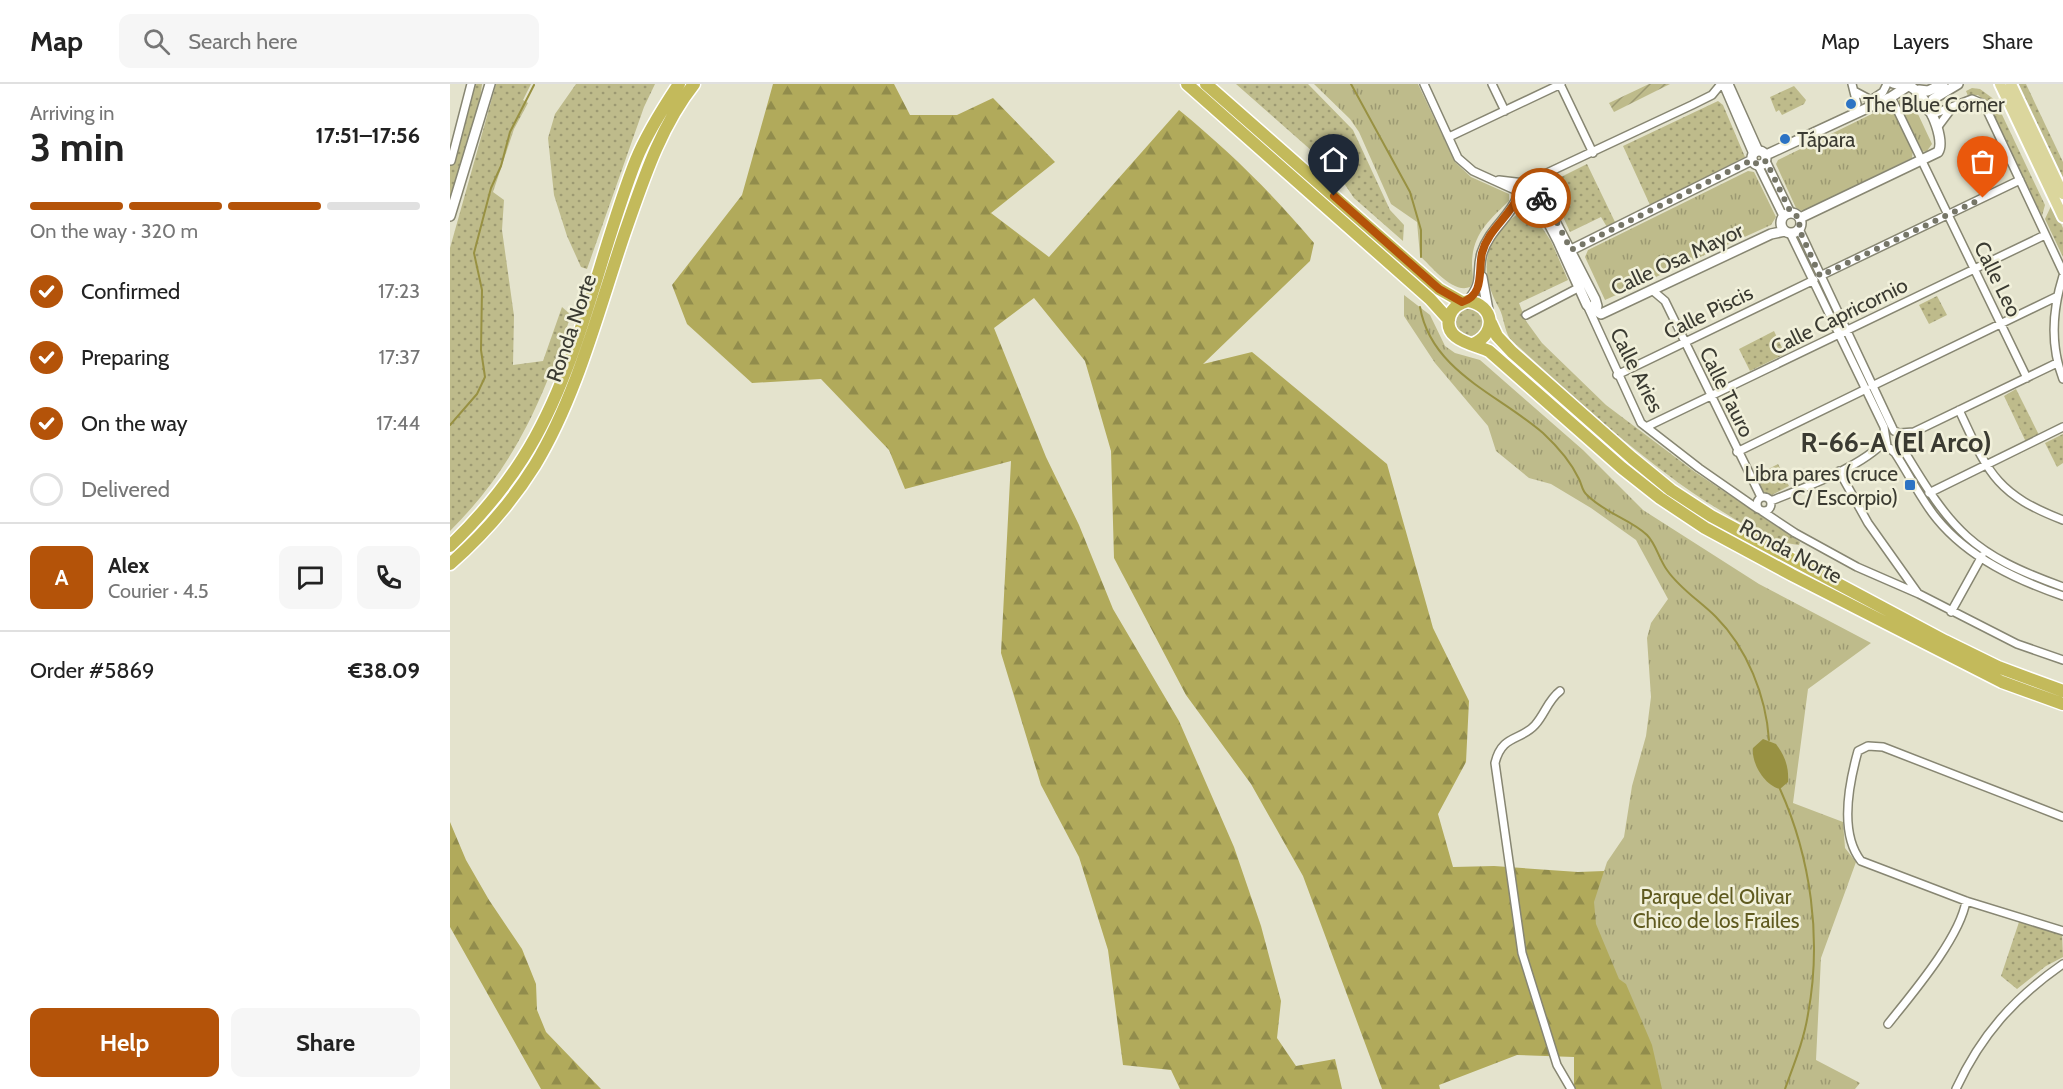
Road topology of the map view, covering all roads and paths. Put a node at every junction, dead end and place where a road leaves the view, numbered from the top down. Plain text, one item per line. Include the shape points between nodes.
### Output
1 (471, 84) edge
2 (484, 84) edge
3 (490, 84) edge
4 (679, 84) edge
5 (694, 84) edge
6 (1187, 84) edge
7 (1206, 84) edge
8 (1424, 84) edge
9 (1492, 84) edge
10 (1560, 84) edge
11 (1722, 84) edge
12 (1729, 84) edge
13 (1852, 84) edge
14 (1887, 84) edge
15 (1893, 84) edge
16 (1943, 84) edge
17 (1958, 84) edge
18 (2000, 84) edge
19 (2011, 84) edge
20 (1908, 86) junction
21 (1919, 90) junction
22 (1856, 92) junction
23 (1712, 95) junction
24 (1728, 97) junction
25 (1891, 97) junction
26 (1952, 108) junction
27 (1504, 111) junction
28 (1930, 113) junction
29 (1853, 114) junction
30 (481, 118) junction
31 (1937, 128) junction
32 (1449, 137) junction
33 (1593, 153) junction
34 (1759, 158) junction
35 (1923, 160) junction
36 (451, 161) edge
37 (1546, 175) junction
38 (1493, 180) junction
39 (2020, 180) junction
40 (1527, 182) junction
41 (1541, 193) junction
42 (1518, 194) junction
43 (2063, 194) edge
44 (1530, 205) junction
45 (1512, 210) junction
46 (1792, 215) junction
47 (1949, 215) junction
48 (450, 216) edge
49 (2063, 217) edge
50 (1791, 231) junction
51 (2045, 235) junction
52 (1568, 253) junction
53 (1975, 269) junction
54 (1481, 273) junction
55 (2063, 274) edge
56 (1817, 278) junction
57 (1668, 282) junction
58 (1578, 288) junction
59 (1652, 290) junction
60 (2056, 297) junction
61 (1665, 301) junction
62 (1465, 302) junction
63 (1591, 308) junction
64 (1526, 315) dead end
65 (1490, 317) junction
66 (1449, 320) junction
67 (2001, 324) junction
68 (1843, 332) junction
69 (1684, 341) junction
70 (1473, 344) junction
71 (2057, 363) junction
72 (1617, 375) junction
73 (2027, 378) junction
74 (2063, 380) edge
75 (1869, 388) junction
76 (1710, 397) junction
77 (1959, 410) junction
78 (1646, 428) junction
79 (2063, 428) edge
80 (1897, 432) junction
81 (1914, 432) junction
82 (1886, 438) junction
83 (1904, 446) junction
84 (1876, 451) junction
85 (1737, 452) junction
86 (1893, 452) junction
87 (1985, 466) junction
88 (1839, 471) junction
89 (1929, 492) junction
90 (1761, 497) junction
91 (1771, 501) junction
92 (1760, 510) junction
93 (2063, 520) edge
94 (450, 546) edge
95 (1983, 555) junction
96 (450, 564) edge
97 (2063, 587) edge
98 (1919, 594) junction
99 (2063, 596) edge
100 (1951, 612) junction
101 (2063, 660) edge
102 (1560, 691) dead end
103 (2063, 691) edge
104 (2063, 704) edge
105 (2063, 817) edge
106 (1966, 901) junction
107 (2063, 930) edge
108 (2063, 964) edge
109 (1888, 1024) dead end
110 (1571, 1089) edge
111 (1956, 1089) edge

1 - 36 street
2 - 30 main road
3 - 30 main road
4 - 94 highway, Ronda Norte via 637,158 546,415 497,496
5 - 96 highway, Ronda Norte via 652,159 553,431 518,491
6 - 66 highway, Ronda Norte
7 - 62 highway via 1439,289
8 - 32 street
9 - 27 street
10 - 27 street
10 - 33 street
11 - 23 street
11 - 24 street
12 - 34 street
13 - 22 street
14 - 22 street via 1871,100
15 - 20 street
16 - 21 main road via 1928,91
17 - 28 main road via 1933,99
18 - 49 main road
19 - 43 main road
20 - 21 main road
20 - 25 main road
21 - 28 main road
22 - 29 street
23 - 24 street
23 - 33 street
24 - 34 street
25 - 29 main road
25 - 35 street, Calle Leo
26 - 28 street
26 - 31 street
26 - 39 street via 1972,99 1984,104
27 - 32 street
28 - 31 main road
29 - 34 main road
30 - 48 main road
31 - 35 main road via 1941,147
32 - 38 street via 1458,158 1473,171
33 - 37 street
34 - 46 street
34 - 52 main road
35 - 46 main road
35 - 47 street, Calle Leo
37 - 40 street
37 - 41 street
38 - 40 street
38 - 42 street
39 - 47 street, Calle Piscis
39 - 51 street
40 - 41 main road
40 - 42 main road
41 - 44 main road
41 - 52 main road, Calle Aries
42 - 44 main road, Calle Aries
42 - 45 main road
44 - 45 main road
44 - 52 main road, Calle Aries via 1546,218
45 - 54 main road via 1489,236 1482,254
46 - 50 main road
46 - 50 main road via 1781,226
47 - 53 street, Calle Leo
47 - 56 street, Calle Piscis
50 - 56 street
50 - 57 main road, Calle Osa Mayor via 1771,234
51 - 53 street, Calle Capricornio
51 - 55 street
52 - 58 main road, Calle Aries
52 - 63 main road, Calle Aries via 1597,303
53 - 67 street, Calle Leo
53 - 68 street, Calle Capricornio
54 - 62 main road via 1480,284
54 - 65 main road
55 - 60 street
56 - 68 street
56 - 69 street, Calle Piscis
57 - 59 main road, Calle Osa Mayor
57 - 61 street
58 - 63 main road, Calle Aries
58 - 64 street, Calle Osa Mayor
59 - 61 street, Calle Tauro
59 - 63 main road, Calle Osa Mayor via 1605,313
60 - 67 street
60 - 71 street
61 - 69 street, Calle Tauro
62 - 65 highway via 1478,303
62 - 66 highway via 1453,310
63 - 72 street, Calle Aries
65 - 70 highway via 1488,334
65 - 103 highway, Ronda Norte via 1497,336 1512,352 1632,459 1692,504 1945,641 1998,667
66 - 70 highway, Ronda Norte via 1455,338
67 - 73 street, Calle Leo
67 - 75 street
68 - 75 street
68 - 76 street, Calle Capricornio
69 - 72 street, Calle Piscis
69 - 76 street, Calle Tauro
70 - 104 highway, Ronda Norte via 1489,351 1652,492 1705,528 2002,682
71 - 73 street
71 - 74 street
72 - 78 street, Calle Aries via 1633,411
73 - 77 street
75 - 80 street
75 - 82 street
75 - 85 street
76 - 78 street, Calle Capricornio
76 - 85 street, Calle Tauro
77 - 81 street
77 - 87 street
78 - 92 street, Calle Aries
79 - 87 street
80 - 81 street
80 - 82 street
80 - 83 street
81 - 83 street
82 - 84 street
82 - 86 street
83 - 86 street
83 - 89 street
84 - 86 street
84 - 88 street
85 - 90 street, Calle Tauro
86 - 95 street via 1936,518 1959,542
87 - 89 street
87 - 93 street via 2015,497
88 - 91 street
88 - 98 street via 1868,524
89 - 95 street
90 - 91 street
90 - 92 street via 1756,503
91 - 92 street via 1770,508
92 - 98 street, Calle Aries via 1857,567
95 - 97 street
95 - 99 street via 2017,577
95 - 100 street
98 - 100 street, Calle Aries
100 - 101 street, Calle Aries via 2018,644
102 - 110 street via 1551,698 1533,728 1507,742 1495,763 1522,953 1557,1065
105 - 106 street via 1883,747 1868,746 1858,751 1852,770 1848,833 1852,849 1861,861 1876,868
106 - 107 street
106 - 109 street via 1958,925 1925,977
108 - 111 street via 2031,986 2005,1013 1973,1053

